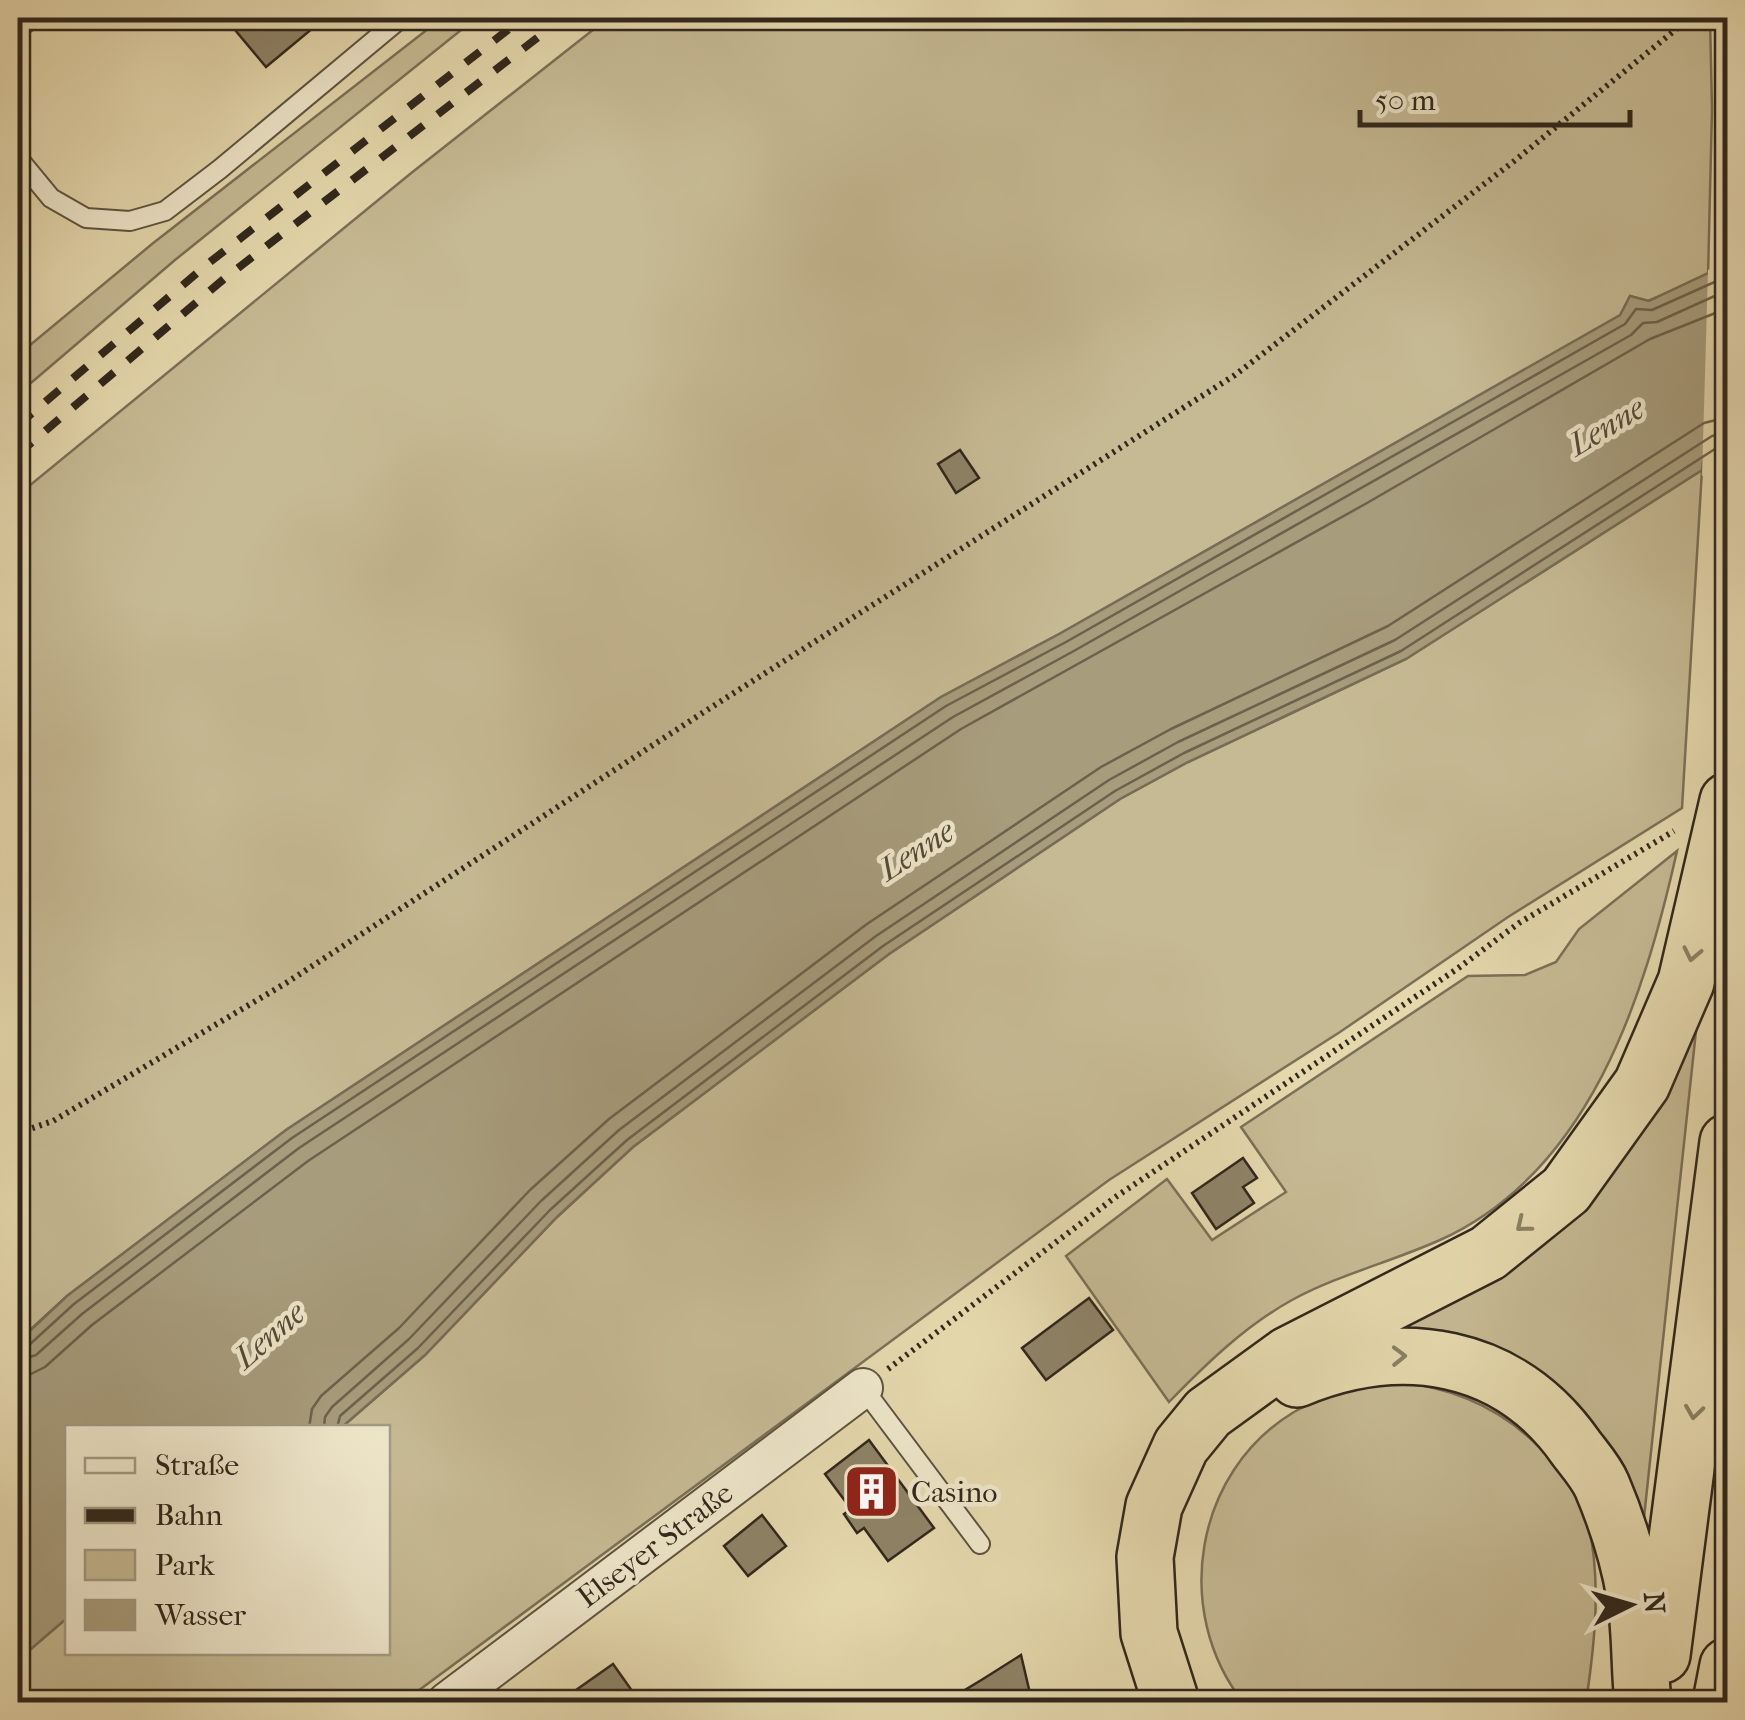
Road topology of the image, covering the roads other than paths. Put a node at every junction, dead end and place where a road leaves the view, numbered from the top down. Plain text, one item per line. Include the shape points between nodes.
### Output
1 (32, 18) edge
2 (400, 18) edge
3 (18, 29) edge
4 (18, 158) edge
5 (1710, 817) edge
6 (1728, 1142) edge
7 (864, 1388) joint
8 (980, 1544) dead end
9 (1728, 1666) edge
10 (1650, 1691) edge
11 (447, 1702) edge
12 (1171, 1702) edge
13 (1204, 1702) edge
14 (1721, 1702) edge

1 - 3 lane
2 - 4 lane via 165,211 130,222 86,218 51,198
5 -> 12 highway via 1686,982 1642,1084 1566,1190 1488,1253 1288,1355 1208,1413 1181,1446 1154,1506 1145,1557 1149,1634
6 -> 10 highway
7 - 8 lane
7 - 11 street, Elseyer Straße
9 - 14 highway
13 -> 10 highway via 1182,1654 1172,1610 1177,1531 1190,1493 1234,1424 1262,1401 1348,1360 1402,1354 1461,1362 1513,1387 1560,1425 1600,1482 1619,1538

